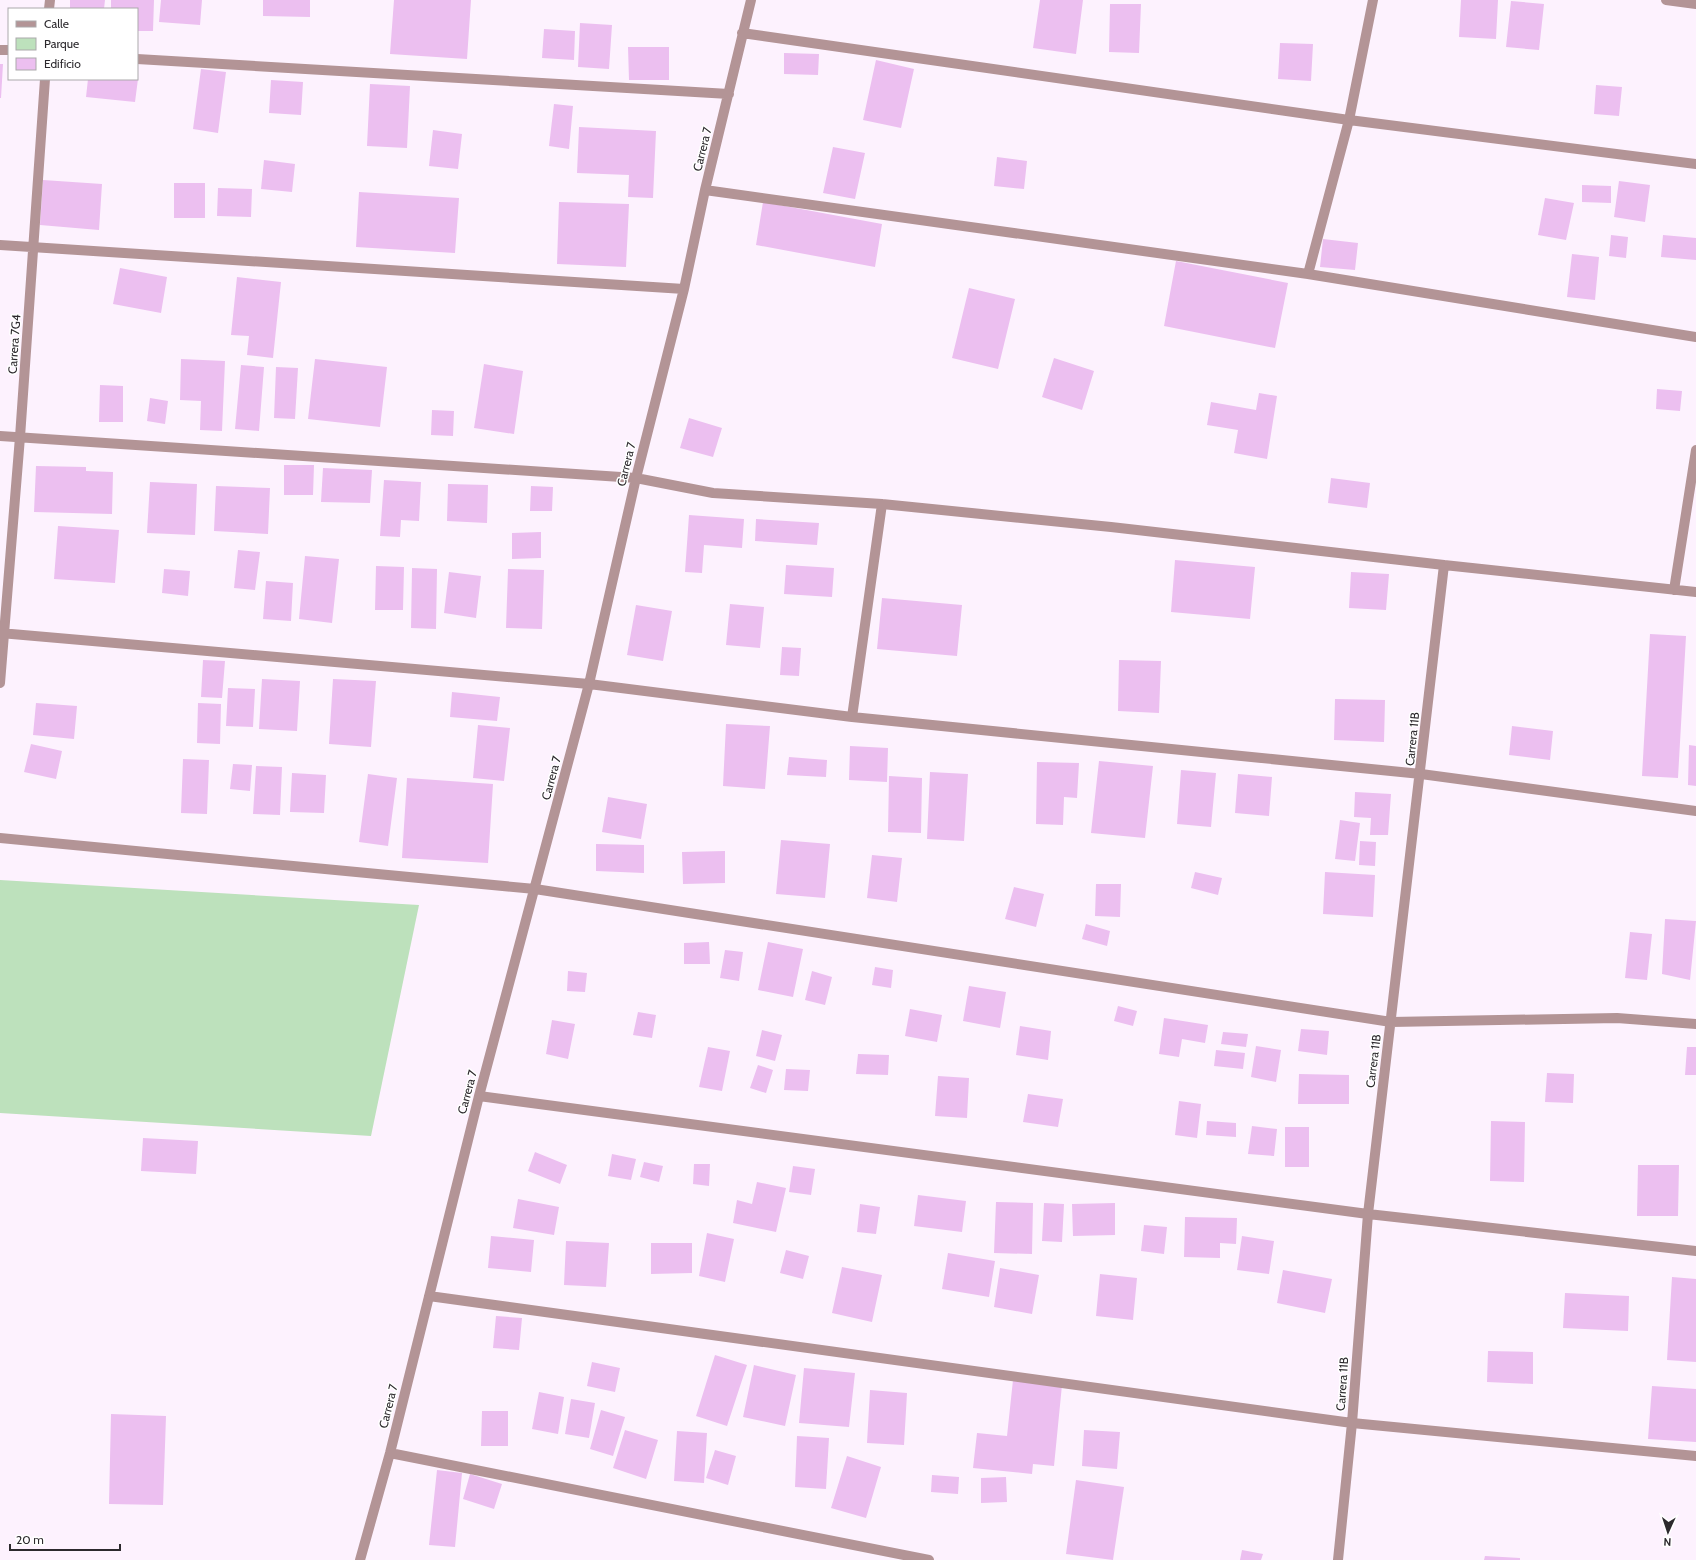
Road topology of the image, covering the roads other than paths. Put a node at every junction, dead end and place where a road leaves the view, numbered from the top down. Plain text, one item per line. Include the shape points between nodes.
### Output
1 (751, 0) edge
2 (1373, 0) edge
3 (1666, 0) edge
4 (1696, 4) edge
5 (742, 33) junction
6 (138, 59) edge
7 (45, 80) edge
8 (729, 94) junction
9 (1349, 120) junction
10 (1696, 164) edge
11 (705, 190) junction
12 (0, 245) edge
13 (33, 248) junction
14 (1308, 274) junction
15 (684, 289) junction
16 (1696, 337) edge
17 (0, 436) edge
18 (20, 437) junction
19 (1696, 450) edge
20 (636, 478) junction
21 (882, 504) junction
22 (1444, 565) junction
23 (1674, 590) junction
24 (1696, 592) edge
25 (3, 633) edge
26 (0, 683) edge
27 (589, 684) junction
28 (852, 717) junction
29 (1421, 774) junction
30 (1696, 811) edge
31 (0, 838) edge
32 (535, 889) junction
33 (1391, 1022) junction
34 (1696, 1024) edge
35 (479, 1096) junction
36 (1368, 1214) junction
37 (1696, 1251) edge
38 (429, 1296) junction
39 (1352, 1423) junction
40 (390, 1454) junction
41 (1696, 1456) edge
42 (360, 1560) edge
43 (929, 1560) edge
44 (1338, 1560) edge

1 - 5 street, Carrera 7
2 - 9 street
3 - 4 street
5 - 8 street, Carrera 7
5 - 9 street
6 - 8 street
7 - 13 street, Carrera 7G4
8 - 11 street, Carrera 7
9 - 10 street
9 - 14 street
11 - 14 street
11 - 15 street, Carrera 7
12 - 13 street
13 - 15 street
13 - 18 street, Carrera 7G4
14 - 16 street
15 - 20 street, Carrera 7
17 - 18 street
18 - 20 street
18 - 25 street, Carrera 7G4
19 - 23 street
20 - 21 street via 713,494
20 - 27 street, Carrera 7
21 - 22 street
21 - 28 street
22 - 23 street
22 - 29 street, Carrera 11B
23 - 24 street
25 - 26 street, Carrera 7G4
25 - 27 street
27 - 28 street
27 - 32 street, Carrera 7
28 - 29 street
29 - 30 street
29 - 33 street, Carrera 11B
31 - 32 street
32 - 33 street
32 - 35 street, Carrera 7
33 - 34 street via 1617,1018
33 - 36 street, Carrera 11B
35 - 36 street
35 - 38 street, Carrera 7
36 - 37 street
36 - 39 street, Carrera 11B
38 - 39 street
38 - 40 street, Carrera 7
39 - 41 street
39 - 44 street, Carrera 11B
40 - 42 street, Carrera 7
40 - 43 street

